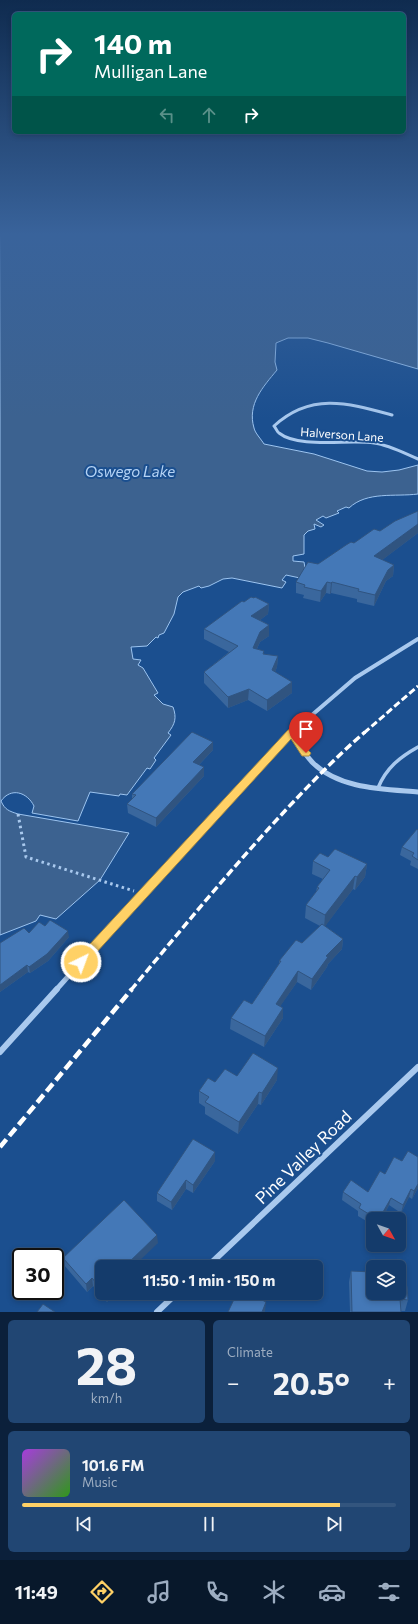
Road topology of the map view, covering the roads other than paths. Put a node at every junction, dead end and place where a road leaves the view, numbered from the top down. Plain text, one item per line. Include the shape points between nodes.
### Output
1 (392, 415) dead end
2 (418, 459) edge
3 (418, 639) edge
4 (291, 733) junction
5 (418, 747) edge
6 (378, 788) junction
7 (418, 792) edge
8 (0, 1052) edge
9 (418, 1066) edge
10 (214, 1260) edge
11 (170, 1300) edge
12 (157, 1312) edge

1 - 2 street, Halverson Lane via 343,403 328,402 301,407 281,418 274,426 279,434 291,439 311,442 373,443
3 - 4 street via 355,678
4 - 6 street via 313,763 322,770 349,783
4 - 8 street
5 - 6 lane via 386,769
6 - 7 street
9 - 10 street, Pine Valley Road
11 - 12 street

